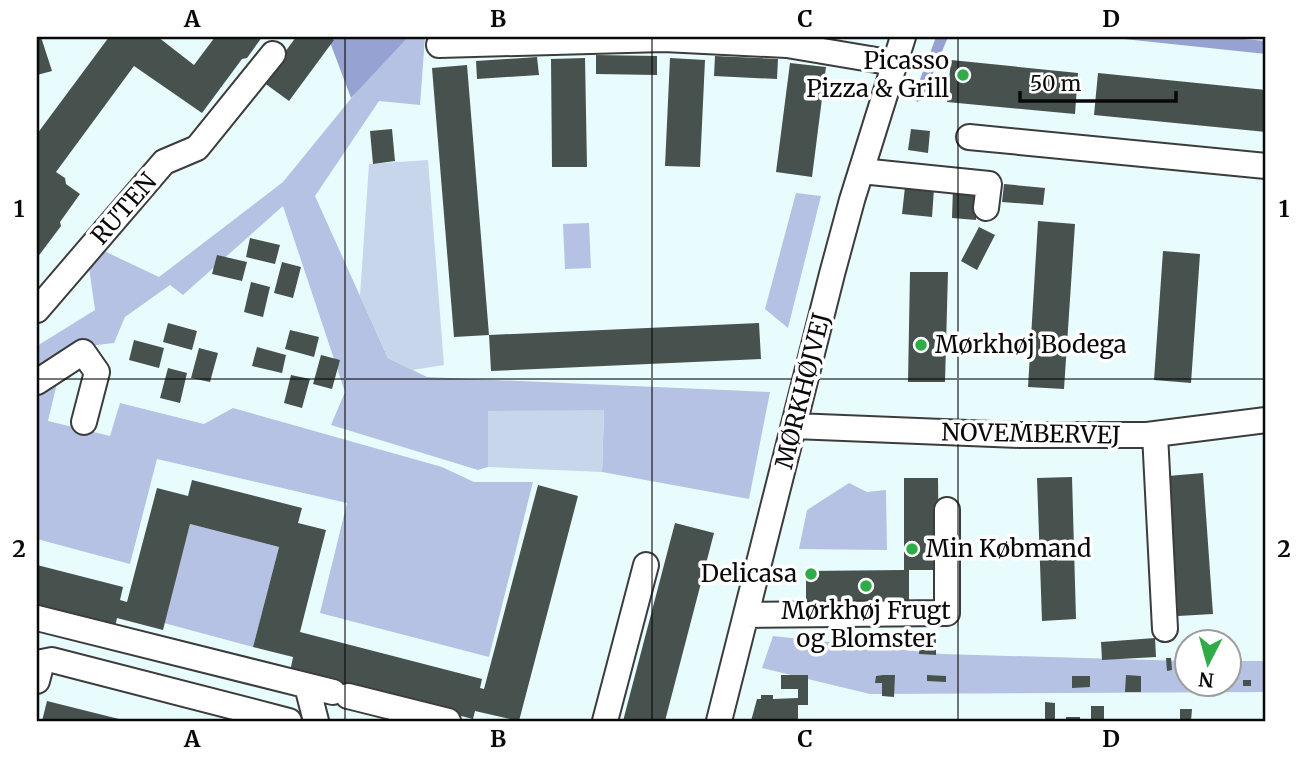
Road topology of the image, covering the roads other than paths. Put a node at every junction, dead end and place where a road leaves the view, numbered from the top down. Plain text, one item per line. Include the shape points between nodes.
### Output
1 (903, 37) edge
2 (443, 41) edge
3 (786, 41) edge
4 (273, 54) dead end
5 (894, 63) junction
6 (969, 137) dead end
7 (1266, 166) edge
8 (861, 171) junction
9 (986, 208) dead end
10 (37, 310) edge
11 (37, 382) edge
12 (1266, 420) edge
13 (84, 422) dead end
14 (794, 426) junction
15 (1155, 434) junction
16 (947, 510) dead end
17 (646, 565) dead end
18 (746, 615) junction
19 (37, 618) edge
20 (1165, 629) dead end
21 (39, 672) edge
22 (307, 686) junction
23 (289, 721) edge
24 (316, 721) edge
25 (448, 721) edge
26 (605, 721) edge
27 (719, 721) edge

1 - 5 street, MØRKHØJVEJ
2 - 3 street
3 - 5 street
4 - 10 street, RUTEN via 197,148 164,163
5 - 8 street, MØRKHØJVEJ
6 - 7 street
8 - 9 street via 989,184
8 - 14 street, MØRKHØJVEJ
11 - 13 street via 83,352 97,372
12 - 15 street, NOVEMBERVEJ
14 - 15 street, NOVEMBERVEJ via 1020,435
14 - 18 street, MØRKHØJVEJ
15 - 20 street
16 - 18 street via 947,614
17 - 26 street
18 - 27 street, MØRKHØJVEJ
19 - 22 street
21 - 23 street via 51,660
22 - 24 street
22 - 25 street

